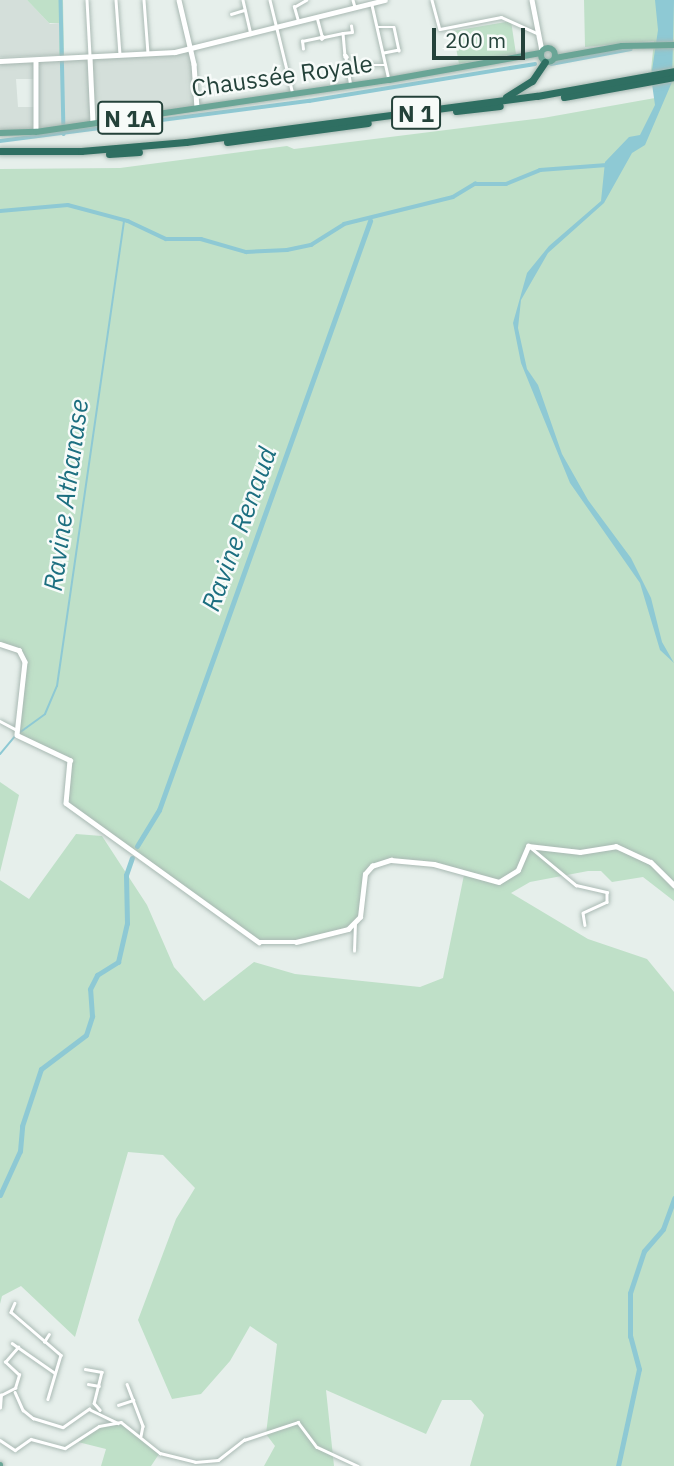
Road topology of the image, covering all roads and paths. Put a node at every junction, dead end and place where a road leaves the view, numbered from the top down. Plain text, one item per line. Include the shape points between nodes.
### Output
1 (87, 0) edge
2 (116, 0) edge
3 (144, 0) edge
4 (179, 0) edge
5 (243, 0) edge
6 (270, 0) edge
7 (306, 0) edge
8 (353, 0) edge
9 (385, 0) edge
10 (432, 0) edge
11 (532, 0) edge
12 (371, 3) junction
13 (355, 7) junction
14 (246, 9) junction
15 (231, 14) dead end
16 (317, 17) junction
17 (298, 22) junction
18 (351, 26) dead end
19 (277, 27) junction
20 (377, 27) junction
21 (343, 33) junction
22 (251, 34) junction
23 (539, 35) junction
24 (322, 37) junction
25 (674, 45) edge
26 (190, 49) junction
27 (303, 49) dead end
28 (148, 54) junction
29 (383, 54) junction
30 (120, 55) junction
31 (544, 55) junction
32 (555, 55) junction
33 (90, 57) junction
34 (36, 60) junction
35 (0, 61) edge
36 (367, 65) dead end
37 (385, 65) junction
38 (674, 71) edge
39 (674, 77) edge
40 (644, 79) junction
41 (389, 80) junction
42 (351, 86) junction
43 (293, 94) junction
44 (480, 103) junction
45 (197, 108) junction
46 (93, 123) junction
47 (36, 132) junction
48 (0, 133) edge
49 (0, 153) edge
50 (0, 644) edge
51 (0, 720) edge
52 (17, 730) junction
53 (530, 845) junction
54 (674, 885) edge
55 (355, 924) junction
56 (585, 925) dead end
57 (354, 951) dead end
58 (15, 1303) dead end
59 (49, 1334) dead end
60 (44, 1342) junction
61 (12, 1343) dead end
62 (18, 1348) junction
63 (85, 1368) dead end
64 (55, 1373) junction
65 (88, 1384) dead end
66 (127, 1384) dead end
67 (99, 1385) junction
68 (15, 1392) dead end
69 (48, 1399) dead end
70 (133, 1400) junction
71 (118, 1405) dead end
72 (0, 1408) edge
73 (102, 1413) junction
74 (118, 1423) junction
75 (141, 1436) junction
76 (0, 1440) edge
77 (358, 1466) edge

1 - 33 street
2 - 30 street
3 - 28 street
4 - 26 street
5 - 14 street
6 - 19 street
7 - 17 street via 294,7
8 - 13 street
9 - 12 street
10 - 23 street via 440,29 501,17
11 - 23 street
12 - 13 street
12 - 20 street
13 - 16 street
14 - 15 street
14 - 22 street
16 - 17 street
16 - 24 street
17 - 19 street
18 - 21 street via 352,32
19 - 22 street
19 - 43 street
20 - 29 street
20 - 29 street via 394,27 399,50
21 - 24 street
21 - 42 street
22 - 26 street
23 - 31 street
24 - 27 street via 302,41
25 - 32 main road
26 - 28 street
26 - 45 street
28 - 30 street
29 - 37 street
30 - 33 street
31 - 32 main road
31 - 32 main road
31 - 41 main road, Chaussée Royale / N 1A
31 - 44 highway via 540,74 521,90
33 - 34 street
33 - 46 street
34 - 35 street
34 - 47 street
36 - 37 street
37 - 41 street
38 - 40 highway, N 1
39 - 40 highway, N 1
40 - 44 highway, N 1
40 - 49 highway, N 1 via 537,101 175,148
41 - 42 main road, Chaussée Royale / N 1A
42 - 43 main road, Chaussée Royale / N 1A
43 - 45 main road, Chaussée Royale / N 1A
44 - 49 highway, N 1 via 128,148
45 - 46 main road, Chaussée Royale / N 1A
46 - 47 main road, Chaussée Royale / N 1A
47 - 48 main road, Chaussée Royale / N 1A
50 - 52 street via 19,650 25,662
51 - 52 street
52 - 55 street via 23,741 69,757 64,798 69,806 247,936 270,944 296,942
53 - 54 street via 580,852 616,846 651,862
53 - 55 street via 518,870 504,881 452,872 434,864 391,860 372,866 361,884 362,912
53 - 56 street via 576,885 607,892 607,902 583,913
55 - 57 street
58 - 60 street via 11,1312
59 - 60 street
60 - 64 street via 61,1355
61 - 62 street
62 - 64 street
62 - 72 street via 5,1362 19,1375 15,1388 1,1395
63 - 67 street via 102,1372
64 - 69 street
65 - 67 street
66 - 70 street
67 - 73 street via 94,1405
68 - 73 street via 26,1414 60,1427 85,1410
70 - 71 street
70 - 75 street via 144,1426
73 - 74 street
74 - 75 street
74 - 76 street via 99,1426 65,1448 31,1440 15,1450
75 - 77 street via 160,1453 195,1462 218,1460 244,1440 298,1422 317,1447

